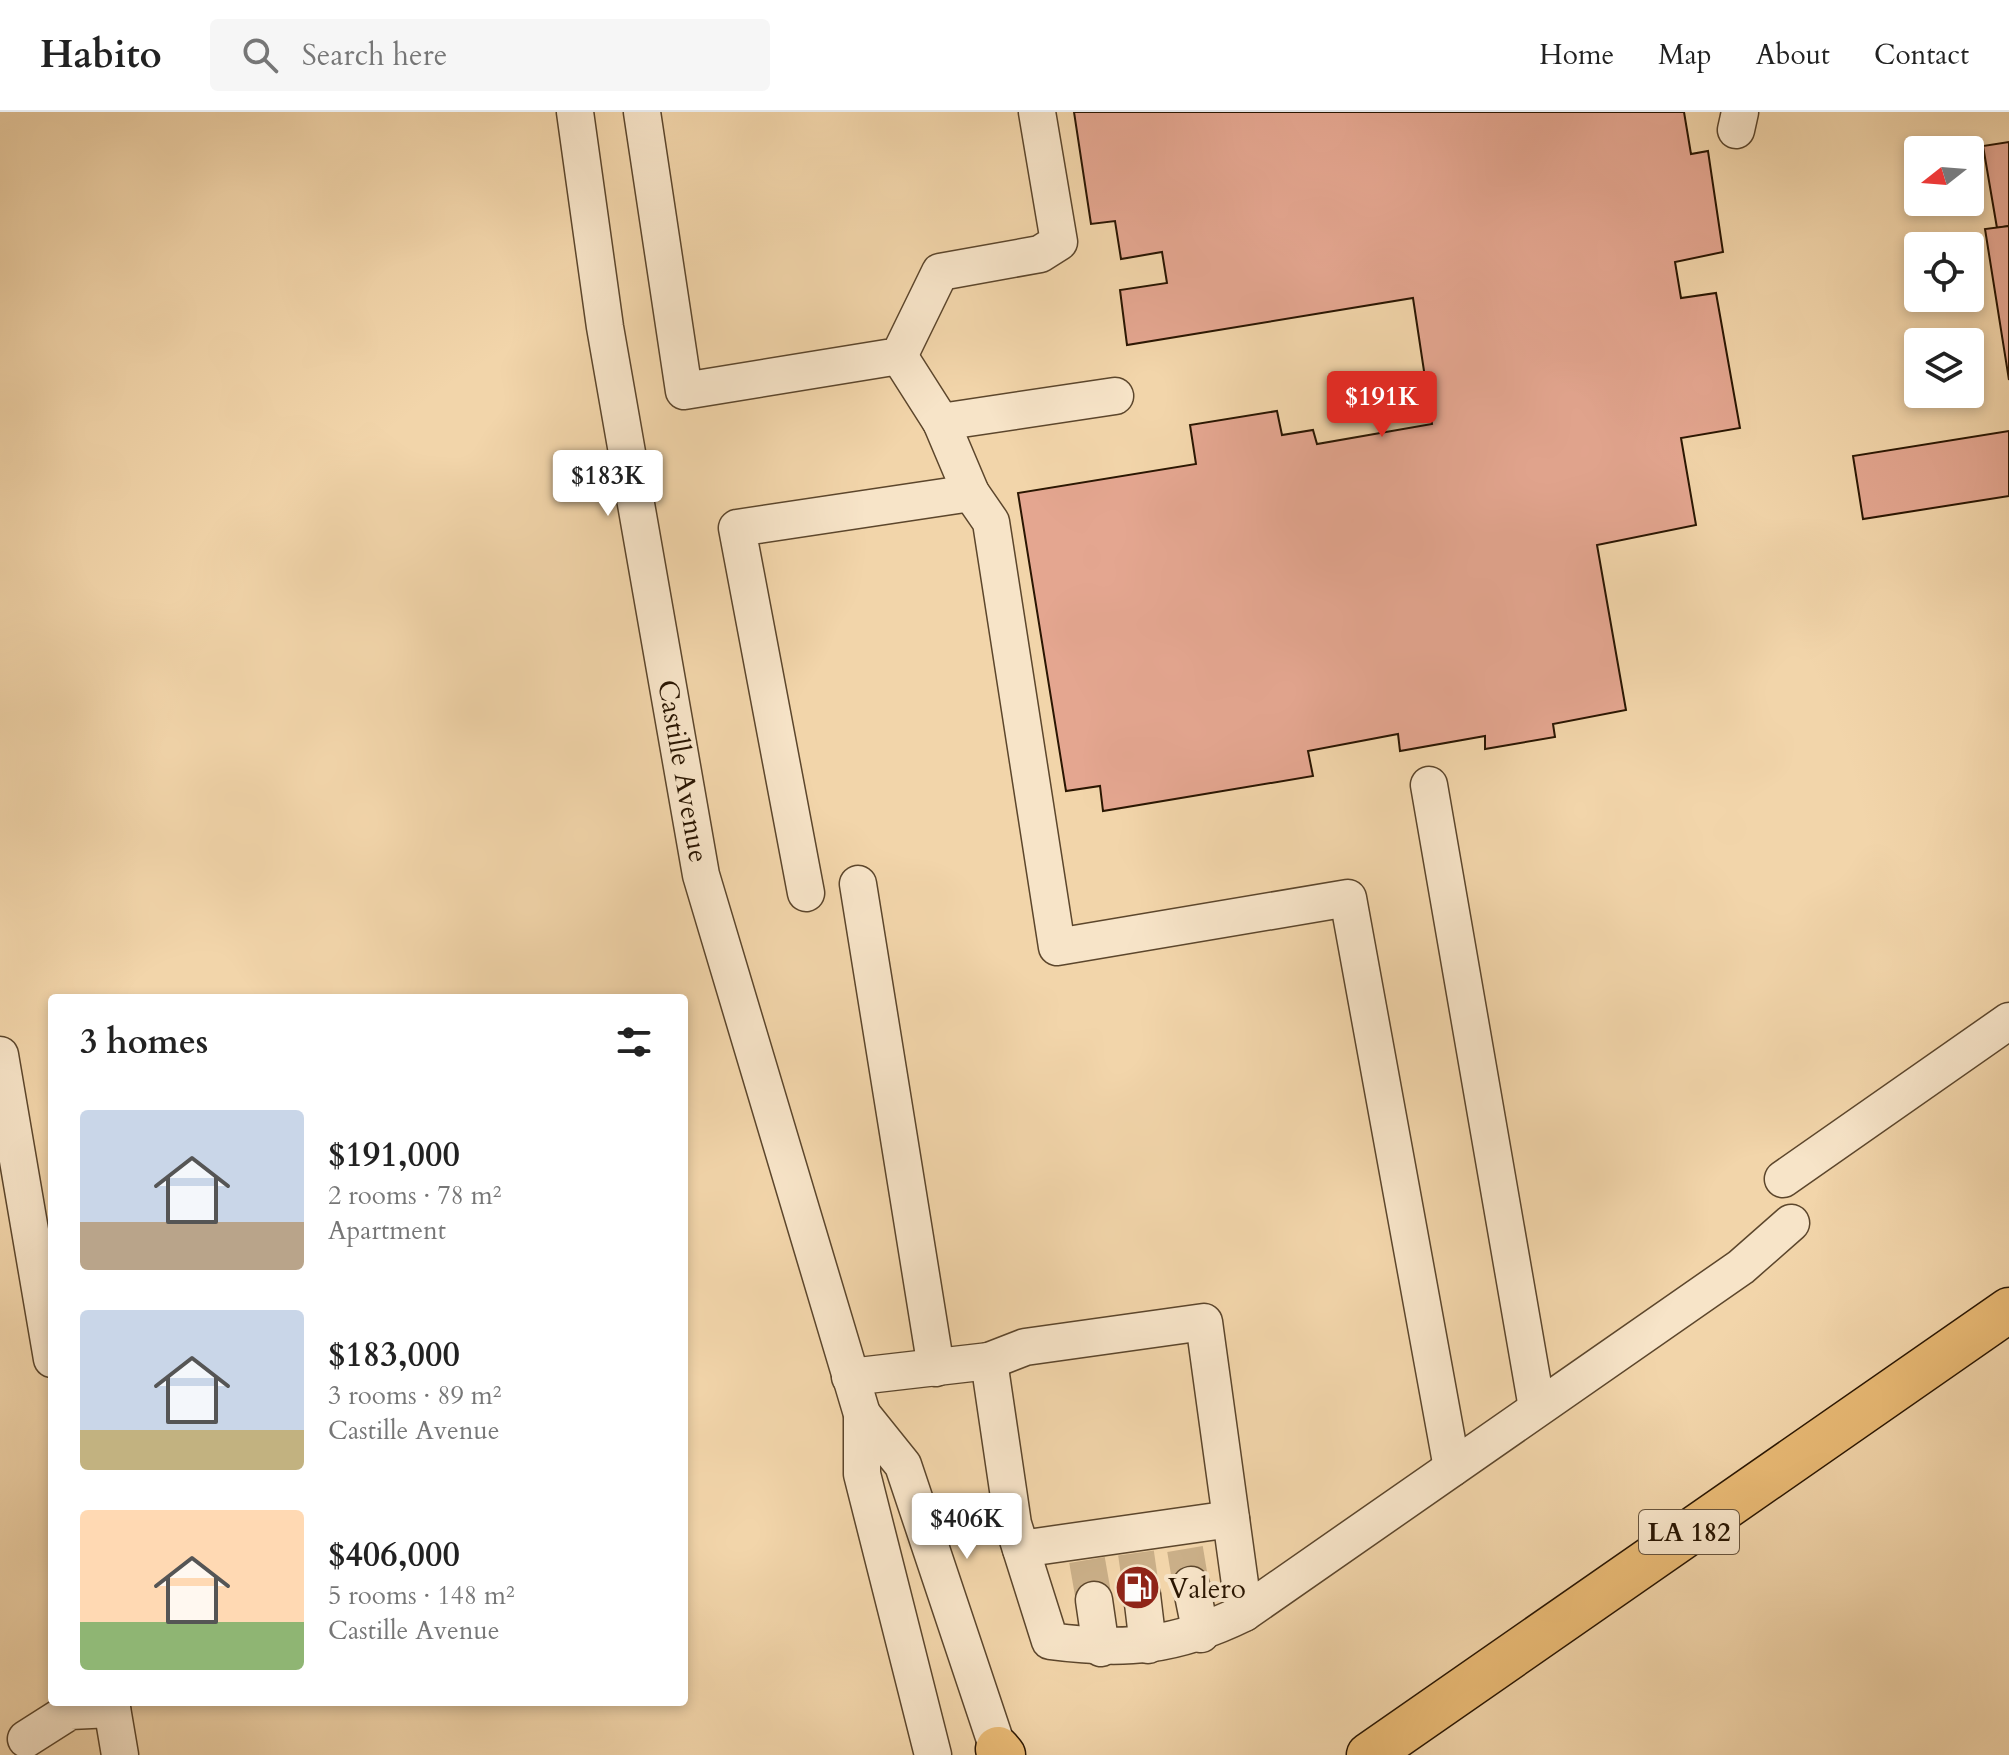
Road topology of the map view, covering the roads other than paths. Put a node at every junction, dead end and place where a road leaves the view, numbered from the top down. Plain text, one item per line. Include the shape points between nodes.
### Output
1 (575, 112) edge
2 (642, 112) edge
3 (1037, 112) edge
4 (899, 356) junction
5 (1115, 396) dead end
6 (941, 422) junction
7 (971, 493) junction
8 (1429, 785) dead end
9 (858, 884) dead end
10 (806, 893) dead end
11 (2009, 1021) edge
12 (0, 1055) edge
13 (1783, 1179) dead end
14 (1791, 1223) dead end
15 (2009, 1310) edge
16 (48, 1336) edge
17 (989, 1361) junction
18 (936, 1368) junction
19 (850, 1377) junction
20 (1537, 1408) junction
21 (862, 1414) junction
22 (1452, 1468) junction
23 (1231, 1519) junction
24 (1021, 1549) junction
25 (1191, 1585) tunnel mouth
26 (1142, 1595) tunnel mouth
27 (1094, 1600) tunnel mouth
28 (1244, 1613) junction
29 (1201, 1634) junction
30 (1148, 1645) junction
31 (1101, 1648) junction
32 (104, 1706) edge
33 (111, 1706) edge
34 (26, 1739) dead end
35 (1000, 1753) edge
36 (120, 1755) edge
37 (933, 1755) edge
38 (1369, 1755) edge

1 - 19 street, Castille Avenue via 607,342 701,875
2 - 4 street via 684,391
3 - 4 street via 1059,242 1040,254 940,272
4 - 6 street
5 - 6 street
6 - 7 street
7 - 10 street via 737,528
7 - 22 street via 991,522 1057,947 1348,898
8 - 20 street
9 - 18 street
11 - 13 street
12 - 16 street
14 - 20 street via 1741,1267
15 - 38 highway, LA 182
17 - 18 street
17 - 23 street via 1025,1347 1204,1322
17 - 24 street
18 - 19 street
19 - 21 street, Castille Avenue
20 - 22 street
21 - 35 street, Castille Avenue via 903,1465
21 - 37 street, Castille Avenue via 862,1474
22 - 28 street
23 - 24 street via 1184,1538 1086,1550
23 - 28 street
24 - 31 street via 1050,1641
25 - 29 street
26 - 30 street
27 - 31 street
28 - 29 street
29 - 30 street
30 - 31 street
32 - 34 street via 70,1711
33 - 36 street

